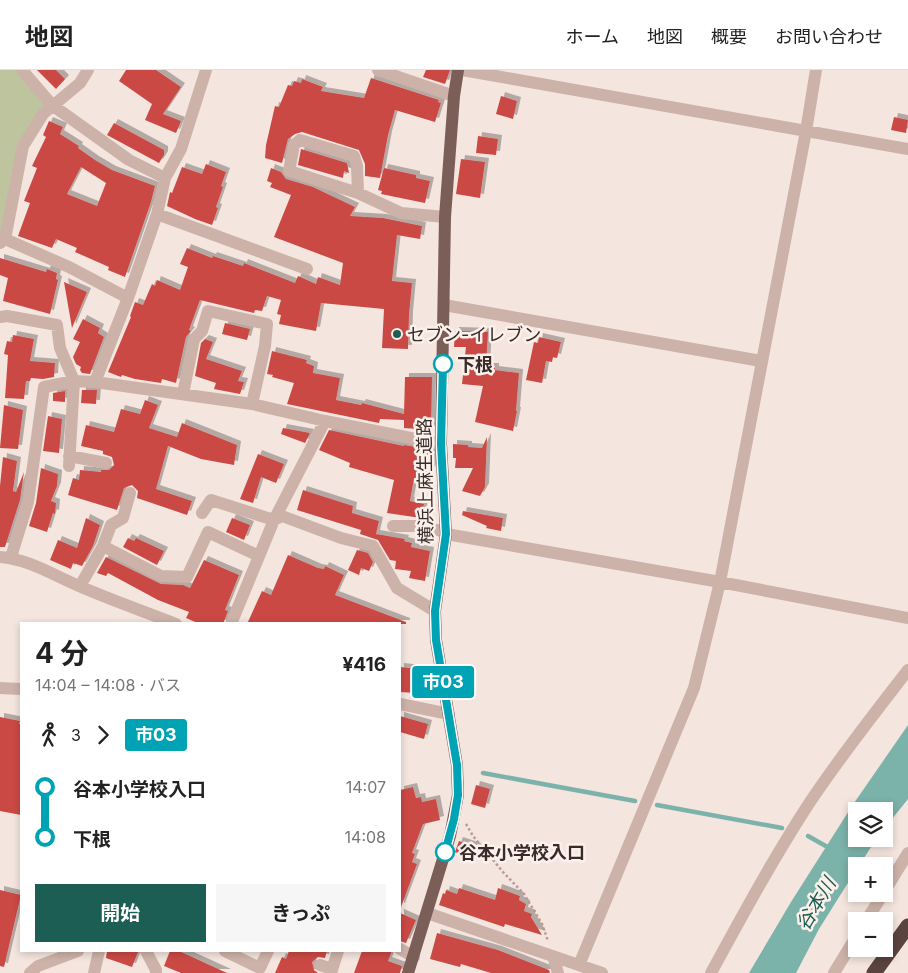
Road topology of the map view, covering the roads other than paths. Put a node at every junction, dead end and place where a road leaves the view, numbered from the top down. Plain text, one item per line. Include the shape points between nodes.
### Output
1 (22, 70) edge
2 (88, 70) edge
3 (206, 70) edge
4 (378, 70) edge
5 (460, 70) edge
6 (816, 70) edge
7 (454, 96) junction
8 (52, 105) junction
9 (806, 131) junction
10 (908, 150) edge
11 (165, 178) junction
12 (358, 193) junction
13 (157, 214) junction
14 (445, 217) junction
15 (3, 241) edge
16 (307, 269) dead end
17 (128, 298) junction
18 (444, 305) junction
19 (0, 317) edge
20 (762, 361) junction
21 (74, 381) junction
22 (95, 382) junction
23 (183, 394) junction
24 (252, 404) junction
25 (325, 421) junction
26 (441, 444) junction
27 (106, 463) dead end
28 (130, 493) dead end
29 (202, 513) dead end
30 (274, 520) junction
31 (393, 526) dead end
32 (446, 533) junction
33 (103, 546) junction
34 (259, 556) junction
35 (6, 557) edge
36 (720, 582) junction
37 (80, 586) junction
38 (435, 611) junction
39 (908, 618) edge
40 (171, 622) edge
41 (232, 622) edge
42 (908, 670) edge
43 (0, 688) edge
44 (20, 689) edge
45 (401, 704) edge
46 (449, 714) junction
47 (908, 853) edge
48 (893, 877) edge
49 (427, 913) junction
50 (908, 926) edge
51 (401, 950) edge
52 (848, 950) edge
53 (551, 951) junction
54 (75, 952) edge
55 (99, 952) edge
56 (147, 952) edge
57 (227, 952) edge
58 (268, 952) edge
59 (337, 952) edge
60 (414, 956) junction
61 (579, 965) junction
62 (328, 969) edge
63 (30, 973) edge
64 (94, 973) edge
65 (156, 973) edge
66 (408, 973) edge
67 (558, 973) edge
68 (602, 973) edge
69 (710, 973) edge
70 (834, 973) edge
71 (874, 973) edge

1 - 8 street
2 - 8 street via 80,83
3 - 11 street via 181,149
4 - 7 street
5 - 7 main road, 横浜上麻生道路
5 - 9 street
6 - 9 street
7 - 14 main road, 横浜上麻生道路
8 - 11 street via 129,160
8 - 15 street via 23,146
9 - 10 street
9 - 20 street
11 - 13 street
12 - 12 street via 289,171 294,145 300,140 354,156
12 - 14 street via 401,214
13 - 16 street
13 - 17 street
14 - 18 main road, 横浜上麻生道路
15 - 17 street via 69,267
17 - 22 street
18 - 20 street
18 - 26 main road, 横浜上麻生道路
19 - 21 street via 57,325 60,348
20 - 36 street
21 - 22 street
21 - 27 street via 69,461
21 - 35 street via 44,387 28,502
22 - 23 street
23 - 24 street
23 - 24 street via 194,340 202,331 208,311 267,324
24 - 25 street
25 - 26 street
25 - 30 street
26 - 32 main road, 横浜上麻生道路
28 - 33 street via 123,518 111,525
29 - 30 street via 211,500
30 - 34 street
30 - 38 street via 282,516 373,546 397,588
31 - 32 street via 419,526
32 - 36 street
32 - 38 main road, 横浜上麻生道路
33 - 34 street via 161,576 187,577 208,532
33 - 37 street
34 - 41 street
35 - 37 street
36 - 39 street
36 - 61 street via 694,688
37 - 40 street
38 - 46 main road, 横浜上麻生道路 via 436,640
42 - 69 street via 808,805
43 - 44 street
45 - 46 street
46 - 49 main road, 横浜上麻生道路 via 458,795 450,836
47 - 48 street
49 - 53 street
49 - 60 main road, 横浜上麻生道路
50 - 71 highway
51 - 60 street
52 - 70 street
53 - 61 street
53 - 67 street
54 - 63 street via 38,966
55 - 64 street
56 - 65 street
57 - 58 street via 260,968
59 - 62 street
60 - 66 main road, 横浜上麻生道路
61 - 68 street

